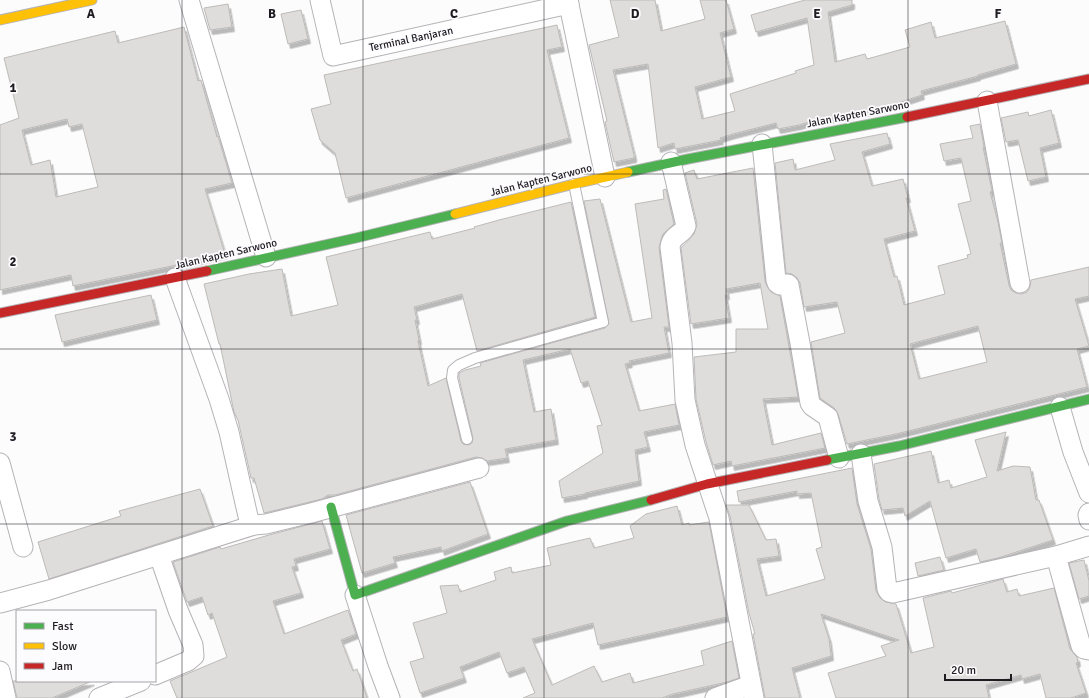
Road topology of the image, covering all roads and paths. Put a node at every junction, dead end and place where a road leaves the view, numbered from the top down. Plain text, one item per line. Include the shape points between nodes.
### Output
1 (92, 0) edge
2 (189, 0) edge
3 (320, 0) edge
4 (569, 2) edge
5 (0, 20) edge
6 (1089, 79) edge
7 (988, 101) junction
8 (762, 144) junction
9 (672, 162) junction
10 (605, 177) junction
11 (574, 184) junction
12 (266, 256) junction
13 (175, 278) junction
14 (1020, 283) dead end
15 (0, 313) edge
16 (1089, 399) edge
17 (1060, 407) junction
18 (467, 439) dead end
19 (861, 454) junction
20 (839, 458) junction
21 (0, 463) edge
22 (479, 468) dead end
23 (707, 484) junction
24 (1089, 493) edge
25 (332, 507) junction
26 (1089, 513) edge
27 (1089, 520) edge
28 (254, 525) junction
29 (1089, 546) edge
30 (23, 547) dead end
31 (159, 555) junction
32 (1056, 556) junction
33 (355, 595) junction
34 (0, 603) edge
35 (1089, 650) edge
36 (0, 671) edge
37 (156, 675) edge
38 (139, 682) edge
39 (752, 692) edge
40 (6, 698) edge
41 (99, 698) edge
42 (390, 698) edge
43 (715, 698) edge

1 - 5 street
2 - 12 street
3 - 4 street, Terminal Banjaran via 333,56
4 - 10 street, Terminal Banjaran
6 - 7 street, Jalan Kapten Sarwono
7 - 8 street, Jalan Kapten Sarwono
7 - 14 street
8 - 9 street, Jalan Kapten Sarwono
8 - 20 street via 776,280 780,285 789,285 810,403 828,417
9 - 10 street, Jalan Kapten Sarwono
9 - 23 street via 686,226 671,241 670,247 682,343 685,400
10 - 11 street, Jalan Kapten Sarwono
11 - 12 street, Jalan Kapten Sarwono via 356,238
11 - 18 lane via 603,322 475,358 453,370 452,378
12 - 13 street, Jalan Kapten Sarwono
13 - 15 street, Jalan Kapten Sarwono
13 - 28 street via 219,399 249,520
16 - 17 street
17 - 19 street
17 - 24 street via 1073,452
19 - 20 street
19 - 32 street via 868,501 882,547 889,592
20 - 23 street
21 - 30 street
22 - 25 street
23 - 33 street via 512,536
23 - 39 street via 719,518
25 - 28 street
25 - 33 street
26 - 27 street
28 - 31 street
29 - 32 street
31 - 34 street
31 - 37 street via 193,645 194,656
32 - 35 street via 1081,646
33 - 42 street
36 - 40 street
38 - 41 street
39 - 43 street

